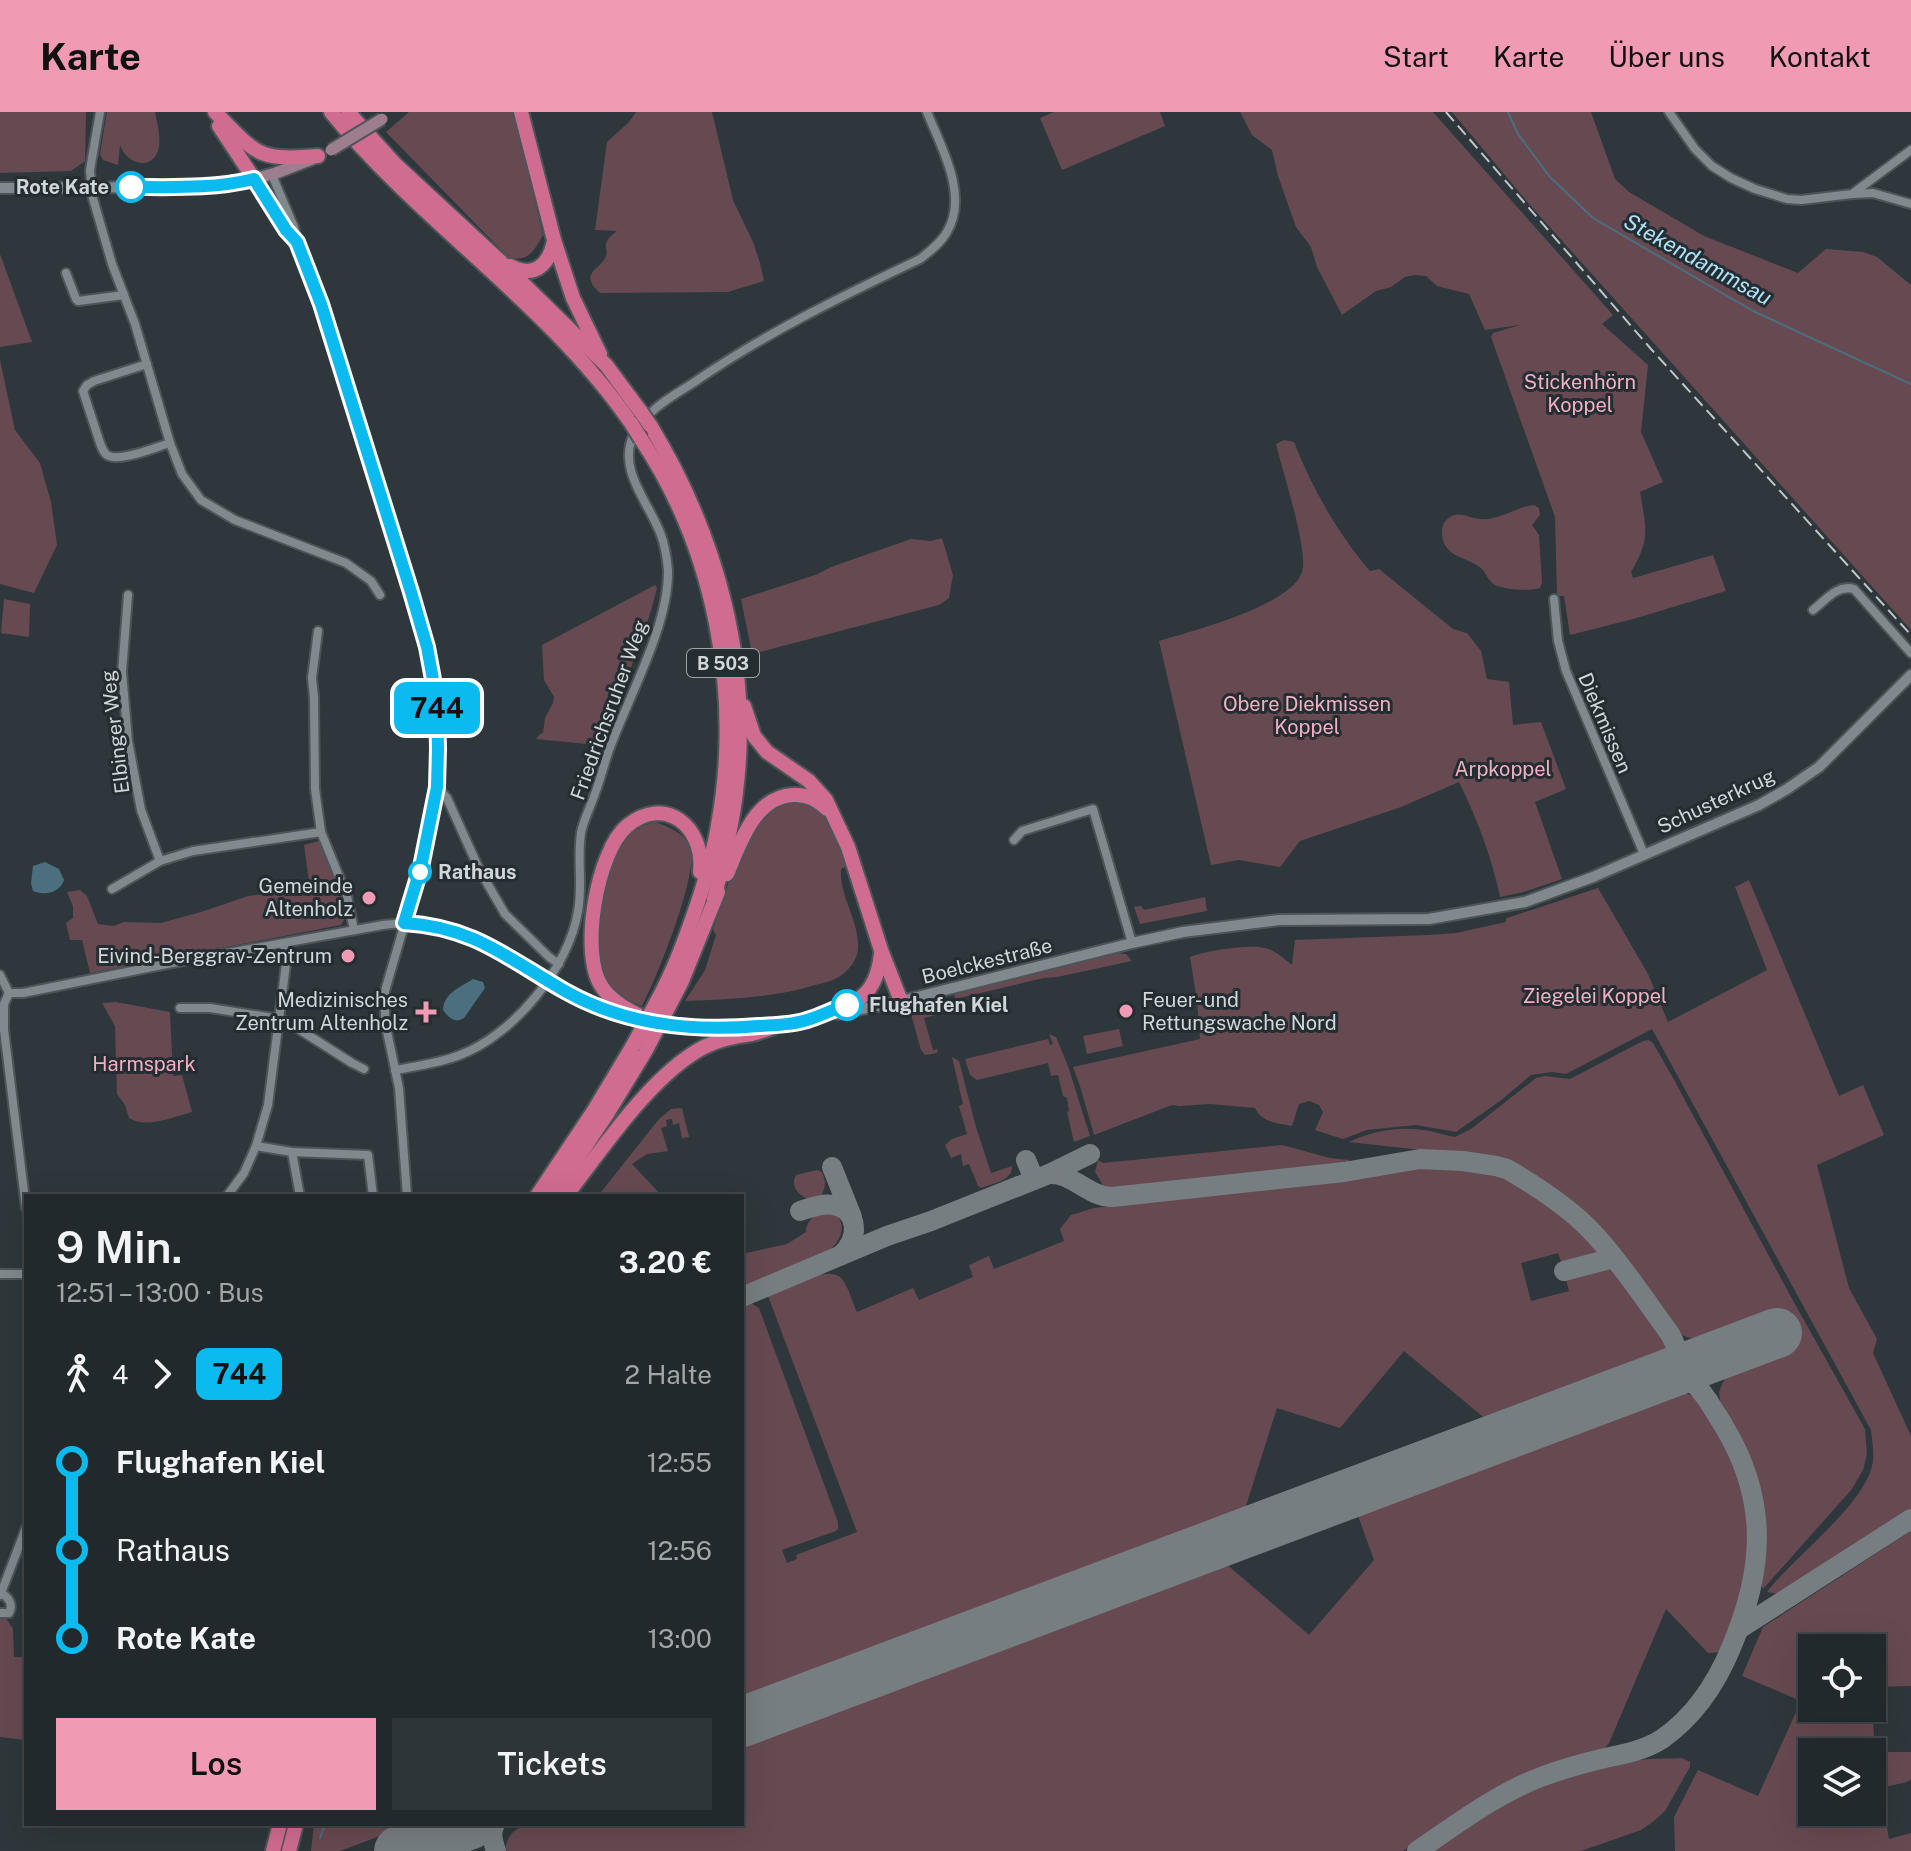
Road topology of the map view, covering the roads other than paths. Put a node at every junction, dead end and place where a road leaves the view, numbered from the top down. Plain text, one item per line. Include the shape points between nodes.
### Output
1 (100, 112) edge
2 (213, 112) edge
3 (331, 112) edge
4 (348, 112) edge
5 (521, 112) edge
6 (927, 112) edge
7 (1669, 112) edge
8 (386, 116) edge
9 (252, 150) junction
10 (1911, 150) edge
11 (324, 153) junction
12 (272, 175) junction
13 (254, 179) junction
14 (90, 187) junction
15 (0, 188) edge
16 (1852, 194) junction
17 (1911, 204) edge
18 (554, 240) junction
19 (297, 242) junction
20 (501, 262) junction
21 (66, 273) dead end
22 (124, 295) junction
23 (147, 364) junction
24 (606, 365) junction
25 (636, 417) junction
26 (170, 443) junction
27 (128, 595) dead end
28 (380, 595) dead end
29 (1554, 599) dead end
30 (1813, 610) dead end
31 (318, 631) dead end
32 (1911, 653) edge
33 (1911, 675) edge
34 (738, 684) junction
35 (437, 787) junction
36 (837, 822) junction
37 (321, 832) junction
38 (1014, 840) dead end
39 (1644, 854) junction
40 (160, 861) junction
41 (112, 889) dead end
42 (714, 899) junction
43 (698, 900) junction
44 (1503, 907) joint
45 (404, 923) junction
46 (354, 930) junction
47 (284, 943) junction
48 (1132, 943) junction
49 (881, 950) junction
50 (559, 964) junction
51 (0, 975) edge
52 (549, 981) junction
53 (9, 993) junction
54 (901, 1001) junction
55 (662, 1004) junction
56 (180, 1008) dead end
57 (280, 1019) junction
58 (805, 1021) junction
59 (657, 1024) junction
60 (782, 1024) junction
61 (2, 1031) edge
62 (639, 1048) junction
63 (364, 1069) dead end
64 (395, 1070) junction
65 (256, 1146) junction
66 (292, 1152) junction
67 (24, 1194) edge
68 (228, 1194) edge
69 (300, 1194) edge
70 (373, 1194) edge
71 (407, 1194) edge
72 (538, 1194) edge
73 (553, 1194) edge
74 (568, 1194) edge
75 (0, 1274) edge
76 (24, 1274) edge
77 (24, 1533) edge
78 (0, 1594) edge
79 (0, 1613) edge
80 (279, 1826) edge
81 (295, 1826) edge
82 (273, 1851) edge
83 (289, 1851) edge

1 - 14 street
2 - 9 highway
2 - 13 highway
3 - 25 highway, B 503 via 386,174 562,338
4 - 20 highway, B 503 via 395,164
5 - 18 highway
6 - 50 street, Friedrichsruher Weg via 955,198 954,217 941,241 920,259 775,331 707,373 654,409 632,437 634,483 661,534 668,572 656,633 581,831 578,911
7 - 16 street via 1712,166 1755,189 1801,200
8 - 11 main road, bridge
9 - 11 highway via 288,159
9 - 13 highway
10 - 16 street
11 - 12 main road
12 - 13 main road
12 - 19 street
13 - 14 street via 181,187
13 - 19 street
14 - 15 street
14 - 22 street
16 - 17 street via 1873,193
18 - 20 highway via 545,264 534,269 521,271
18 - 24 highway via 573,298
19 - 35 street via 427,647 437,701
20 - 24 highway, B 503
21 - 22 street via 78,301
22 - 23 street
23 - 26 street
23 - 26 street via 94,381 83,391 108,456 128,456
24 - 25 highway, B 503
25 - 34 highway, B 503, bridge via 650,425 673,465 707,541 725,603
25 - 43 highway, B 503, bridge via 641,439 664,475 695,547 723,664 724,787
26 - 28 street via 182,474 201,500 235,520 346,563 371,581
27 - 40 street, Elbinger Weg via 122,672 128,741 141,810
29 - 39 street, Diekmissen via 1566,671
30 - 32 street via 1840,588 1854,589
31 - 37 street via 312,678
33 - 39 street, Schusterkrug via 1819,767 1759,805
34 - 36 highway, B 503 via 754,736 816,788
34 - 42 highway, B 503 via 737,791
35 - 45 street
35 - 50 street via 505,914
36 - 42 highway via 804,795 768,803 747,831
36 - 49 highway
37 - 40 street via 203,849
37 - 46 street via 343,884
38 - 48 street via 1022,831 1093,809
39 - 44 street, Schusterkrug
40 - 41 street
42 - 55 highway, B 503 via 682,981
43 - 55 highway, B 503
43 - 59 highway, B 503 via 700,846 688,826 654,814 620,832 595,903 593,966 614,1001
44 - 48 street, Boelckestraße via 1429,919 1279,920
45 - 46 street, Boelckestraße
45 - 52 street, Boelckestraße via 476,938
45 - 64 street via 385,991
46 - 47 street, Boelckestraße
47 - 53 street, Boelckestraße
47 - 57 street
48 - 54 street, Boelckestraße
49 - 54 highway
49 - 58 highway via 877,978 865,995
50 - 52 street, Friedrichsruher Weg
51 - 53 street
52 - 59 street, Boelckestraße via 609,1012
52 - 64 street, Friedrichsruher Weg via 492,1037 459,1056
53 - 61 street
54 - 58 street, Boelckestraße
55 - 62 highway, B 503, bridge
56 - 57 street
57 - 63 street
57 - 65 street via 268,1105
58 - 60 street, Boelckestraße
59 - 60 street, Boelckestraße via 723,1029
60 - 74 highway via 726,1038 679,1063
61 - 67 street
62 - 72 highway, B 503
62 - 73 highway, B 503 via 607,1114
64 - 71 street
65 - 66 street
65 - 68 street
66 - 69 street
66 - 70 street via 368,1155
75 - 76 street
77 - 78 street
78 - 79 street via 11,1606 9,1613
80 - 82 highway
81 - 83 highway

